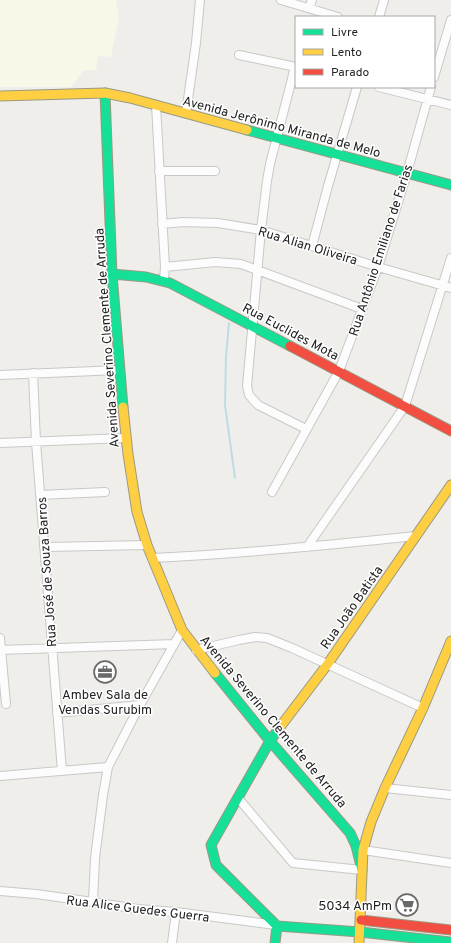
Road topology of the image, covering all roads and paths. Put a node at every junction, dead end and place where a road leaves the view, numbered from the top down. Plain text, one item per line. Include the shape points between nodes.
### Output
1 (200, 0) edge
2 (281, 0) edge
3 (384, 0) edge
4 (311, 4) edge
5 (336, 16) edge
6 (379, 16) edge
7 (450, 25) edge
8 (239, 55) dead end
9 (295, 67) edge
10 (435, 74) edge
11 (357, 88) edge
12 (383, 88) edge
13 (431, 88) edge
14 (105, 93) junction
15 (0, 96) edge
16 (428, 100) junction
17 (451, 104) edge
18 (156, 105) junction
19 (186, 113) junction
20 (277, 138) junction
21 (338, 154) junction
22 (159, 171) junction
23 (215, 171) dead end
24 (407, 173) junction
25 (451, 185) edge
26 (162, 224) junction
27 (261, 230) junction
28 (312, 246) junction
29 (451, 258) edge
30 (165, 267) junction
31 (378, 267) junction
32 (258, 270) junction
33 (112, 274) junction
34 (164, 280) junction
35 (442, 285) junction
36 (451, 288) edge
37 (362, 309) junction
38 (253, 326) junction
39 (119, 370) junction
40 (339, 371) junction
41 (33, 373) junction
42 (0, 375) edge
43 (405, 406) junction
44 (306, 430) junction
45 (451, 431) edge
46 (125, 438) junction
47 (36, 442) junction
48 (0, 443) edge
49 (451, 485) edge
50 (105, 492) dead end
51 (272, 492) dead end
52 (40, 495) junction
53 (416, 536) junction
54 (147, 545) junction
55 (44, 546) junction
56 (307, 547) junction
57 (152, 558) junction
58 (182, 630) junction
59 (0, 638) edge
60 (451, 640) edge
61 (174, 644) junction
62 (52, 648) junction
63 (0, 650) edge
64 (196, 650) junction
65 (327, 665) junction
66 (6, 704) dead end
67 (140, 705) junction
68 (423, 708) junction
69 (57, 713) junction
70 (270, 741) junction
71 (108, 767) junction
72 (62, 771) junction
73 (0, 776) edge
74 (385, 788) junction
75 (451, 795) edge
76 (238, 798) junction
77 (363, 850) junction
78 (451, 863) edge
79 (362, 870) junction
80 (0, 891) edge
81 (93, 902) junction
82 (176, 912) junction
83 (361, 920) junction
84 (277, 926) junction
85 (431, 928) junction
86 (451, 930) edge
87 (360, 932) junction
88 (430, 942) edge
89 (451, 942) edge
90 (172, 943) edge
91 (275, 943) edge
92 (359, 943) edge

1 - 19 street
2 - 4 street
3 - 6 street
4 - 5 street
7 - 10 street
8 - 9 street
9 - 20 street
11 - 21 street
12 - 16 street
13 - 16 street, Rua Antônio Emiliano de Farias
14 - 15 main road, Avenida Jerônimo Miranda de Melo
14 - 18 main road, Avenida Jerônimo Miranda de Melo
14 - 33 main road, Avenida Severino Clemente de Arruda
16 - 17 street
16 - 24 street, Rua Antônio Emiliano de Farias
18 - 19 main road, Avenida Jerônimo Miranda de Melo
18 - 22 street
19 - 20 main road, Avenida Jerônimo Miranda de Melo
20 - 21 main road, Avenida Jerônimo Miranda de Melo
20 - 27 street via 270,164
21 - 24 main road, Avenida Jerônimo Miranda de Melo
21 - 28 street
22 - 23 street
22 - 26 street
24 - 25 main road, Avenida Jerônimo Miranda de Melo
24 - 31 street, Rua Antônio Emiliano de Farias
26 - 27 street, Rua Alian Oliveira via 218,222
26 - 30 street
27 - 28 street, Rua Alian Oliveira
27 - 32 street
28 - 31 street, Rua Alian Oliveira
29 - 35 street
30 - 32 street via 229,263
30 - 34 street
31 - 35 street, Rua Alian Oliveira
31 - 37 street, Rua Antônio Emiliano de Farias
32 - 37 street
32 - 38 street
33 - 34 main road, Rua Euclides Mota via 142,275
33 - 39 main road, Avenida Severino Clemente de Arruda
34 - 38 main road, Rua Euclides Mota
35 - 36 street, Rua Alian Oliveira
35 - 43 street
37 - 40 street, Rua Antônio Emiliano de Farias
38 - 40 main road, Rua Euclides Mota
38 - 44 street via 247,386 249,395 258,405
39 - 41 street
39 - 46 main road, Avenida Severino Clemente de Arruda
40 - 43 main road, Rua Euclides Mota
40 - 44 street, Rua Antônio Emiliano de Farias
41 - 42 street
41 - 47 street, Rua José de Souza Barros
43 - 45 main road, Rua Euclides Mota
43 - 56 street
44 - 51 street, Rua Antônio Emiliano de Farias
46 - 47 street
46 - 54 main road, Avenida Severino Clemente de Arruda via 137,512
47 - 48 street
47 - 52 street, Rua José de Souza Barros
49 - 53 main road, Rua João Batista
50 - 52 street
52 - 55 street, Rua José de Souza Barros
53 - 56 street
53 - 65 main road, Rua João Batista
54 - 55 street
54 - 57 main road, Avenida Severino Clemente de Arruda
55 - 62 street, Rua José de Souza Barros
56 - 57 street
57 - 58 main road, Avenida Severino Clemente de Arruda
58 - 61 street
58 - 64 main road, Avenida Severino Clemente de Arruda
59 - 63 street
60 - 68 main road
61 - 62 street
61 - 67 street
62 - 63 street
62 - 69 street, Rua José de Souza Barros
63 - 66 street
64 - 65 street via 247,638 267,638
64 - 70 main road, Avenida Severino Clemente de Arruda
65 - 68 street
65 - 70 main road, Rua João Batista
67 - 69 street
67 - 71 street
68 - 74 main road
69 - 72 street, Rua José de Souza Barros
70 - 76 main road, Rua João Batista
70 - 79 main road, Avenida Severino Clemente de Arruda via 350,833
71 - 72 street
71 - 81 street via 95,858
72 - 73 street
74 - 75 street
74 - 77 main road
76 - 79 street via 293,863
76 - 84 main road, Rua João Batista via 211,845 216,865
77 - 78 street
77 - 79 main road
79 - 83 main road
80 - 81 street, Rua Alice Guedes Guerra
81 - 82 street, Rua Alice Guedes Guerra
82 - 84 street, Rua Alice Guedes Guerra
82 - 90 street
83 - 85 main road
83 - 87 main road
84 - 87 main road
84 - 91 main road
85 - 86 main road
85 - 88 street
87 - 88 main road
87 - 92 main road
88 - 89 main road

